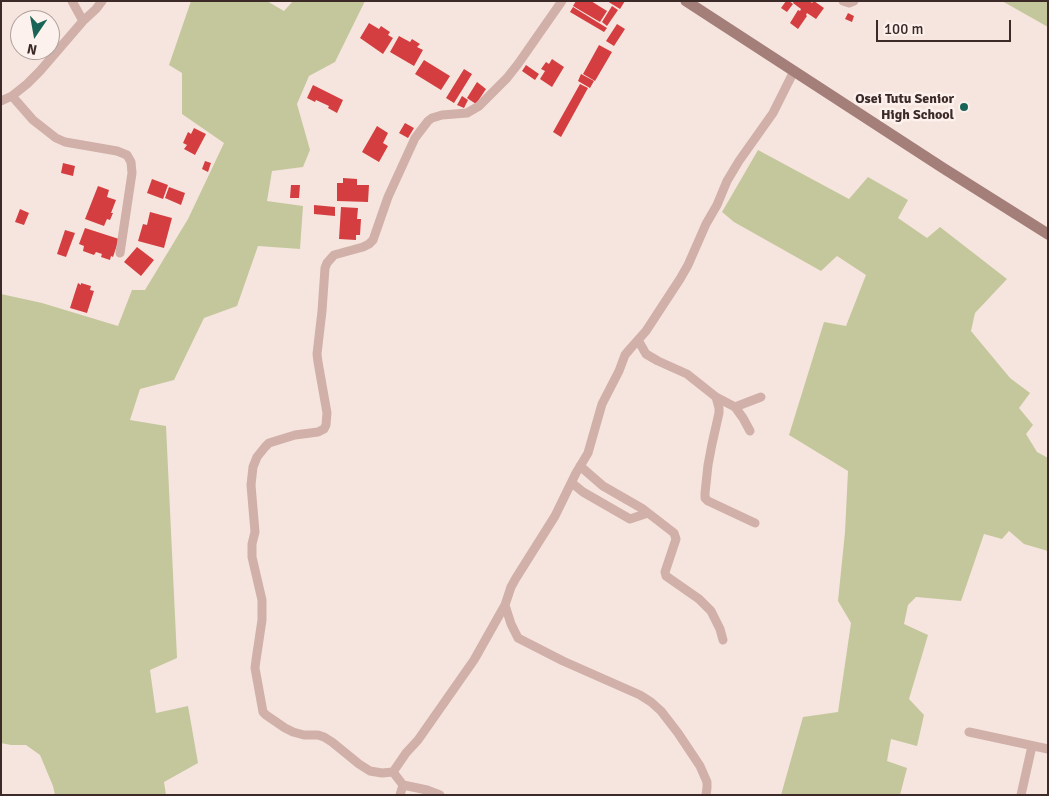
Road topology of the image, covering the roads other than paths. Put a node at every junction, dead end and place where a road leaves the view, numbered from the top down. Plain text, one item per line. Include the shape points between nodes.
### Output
1 (72, 1) edge
2 (562, 1) edge
3 (686, 1) edge
4 (842, 1) edge
5 (854, 1) edge
6 (101, 2) edge
7 (83, 20) junction
8 (794, 71) junction
9 (12, 96) junction
10 (1, 101) edge
11 (1048, 234) edge
12 (120, 253) dead end
13 (638, 340) junction
14 (716, 397) junction
15 (761, 397) dead end
16 (735, 407) junction
17 (750, 431) dead end
18 (580, 466) junction
19 (572, 483) junction
20 (648, 513) junction
21 (756, 522) dead end
22 (505, 605) junction
23 (723, 640) dead end
24 (969, 732) dead end
25 (1032, 746) junction
26 (1048, 750) edge
27 (393, 772) junction
28 (403, 785) junction
29 (400, 795) edge
30 (440, 795) edge
31 (706, 795) edge
32 (1021, 795) edge

1 - 7 street
2 - 27 street via 507,78 479,106 467,113 442,115 428,121 415,138 388,197 373,240 364,247 334,255 327,263 317,354 326,425 318,432 270,443 257,457 253,467 251,485 255,532 252,557 262,600 256,668 263,712 292,732 324,737 370,771
3 - 8 street
4 - 5 street
6 - 7 street
7 - 9 street via 28,84
8 - 11 street
8 - 13 street via 774,112 727,181 680,279
9 - 10 street
9 - 12 street via 33,120 56,138 127,155 132,173
13 - 14 street via 646,354 687,374
13 - 18 street via 625,355 605,398 588,454
14 - 16 street
14 - 21 street via 720,408 705,498
15 - 16 street
16 - 17 street
18 - 19 street
18 - 20 street via 603,486
19 - 20 street via 630,519
19 - 22 street via 511,587
20 - 23 street via 676,536 666,576 711,611
22 - 27 street via 468,670
22 - 31 street via 518,638 640,695 661,711 700,766 707,782
24 - 25 street
25 - 26 street
25 - 32 street
27 - 28 street
28 - 29 street
28 - 30 street

